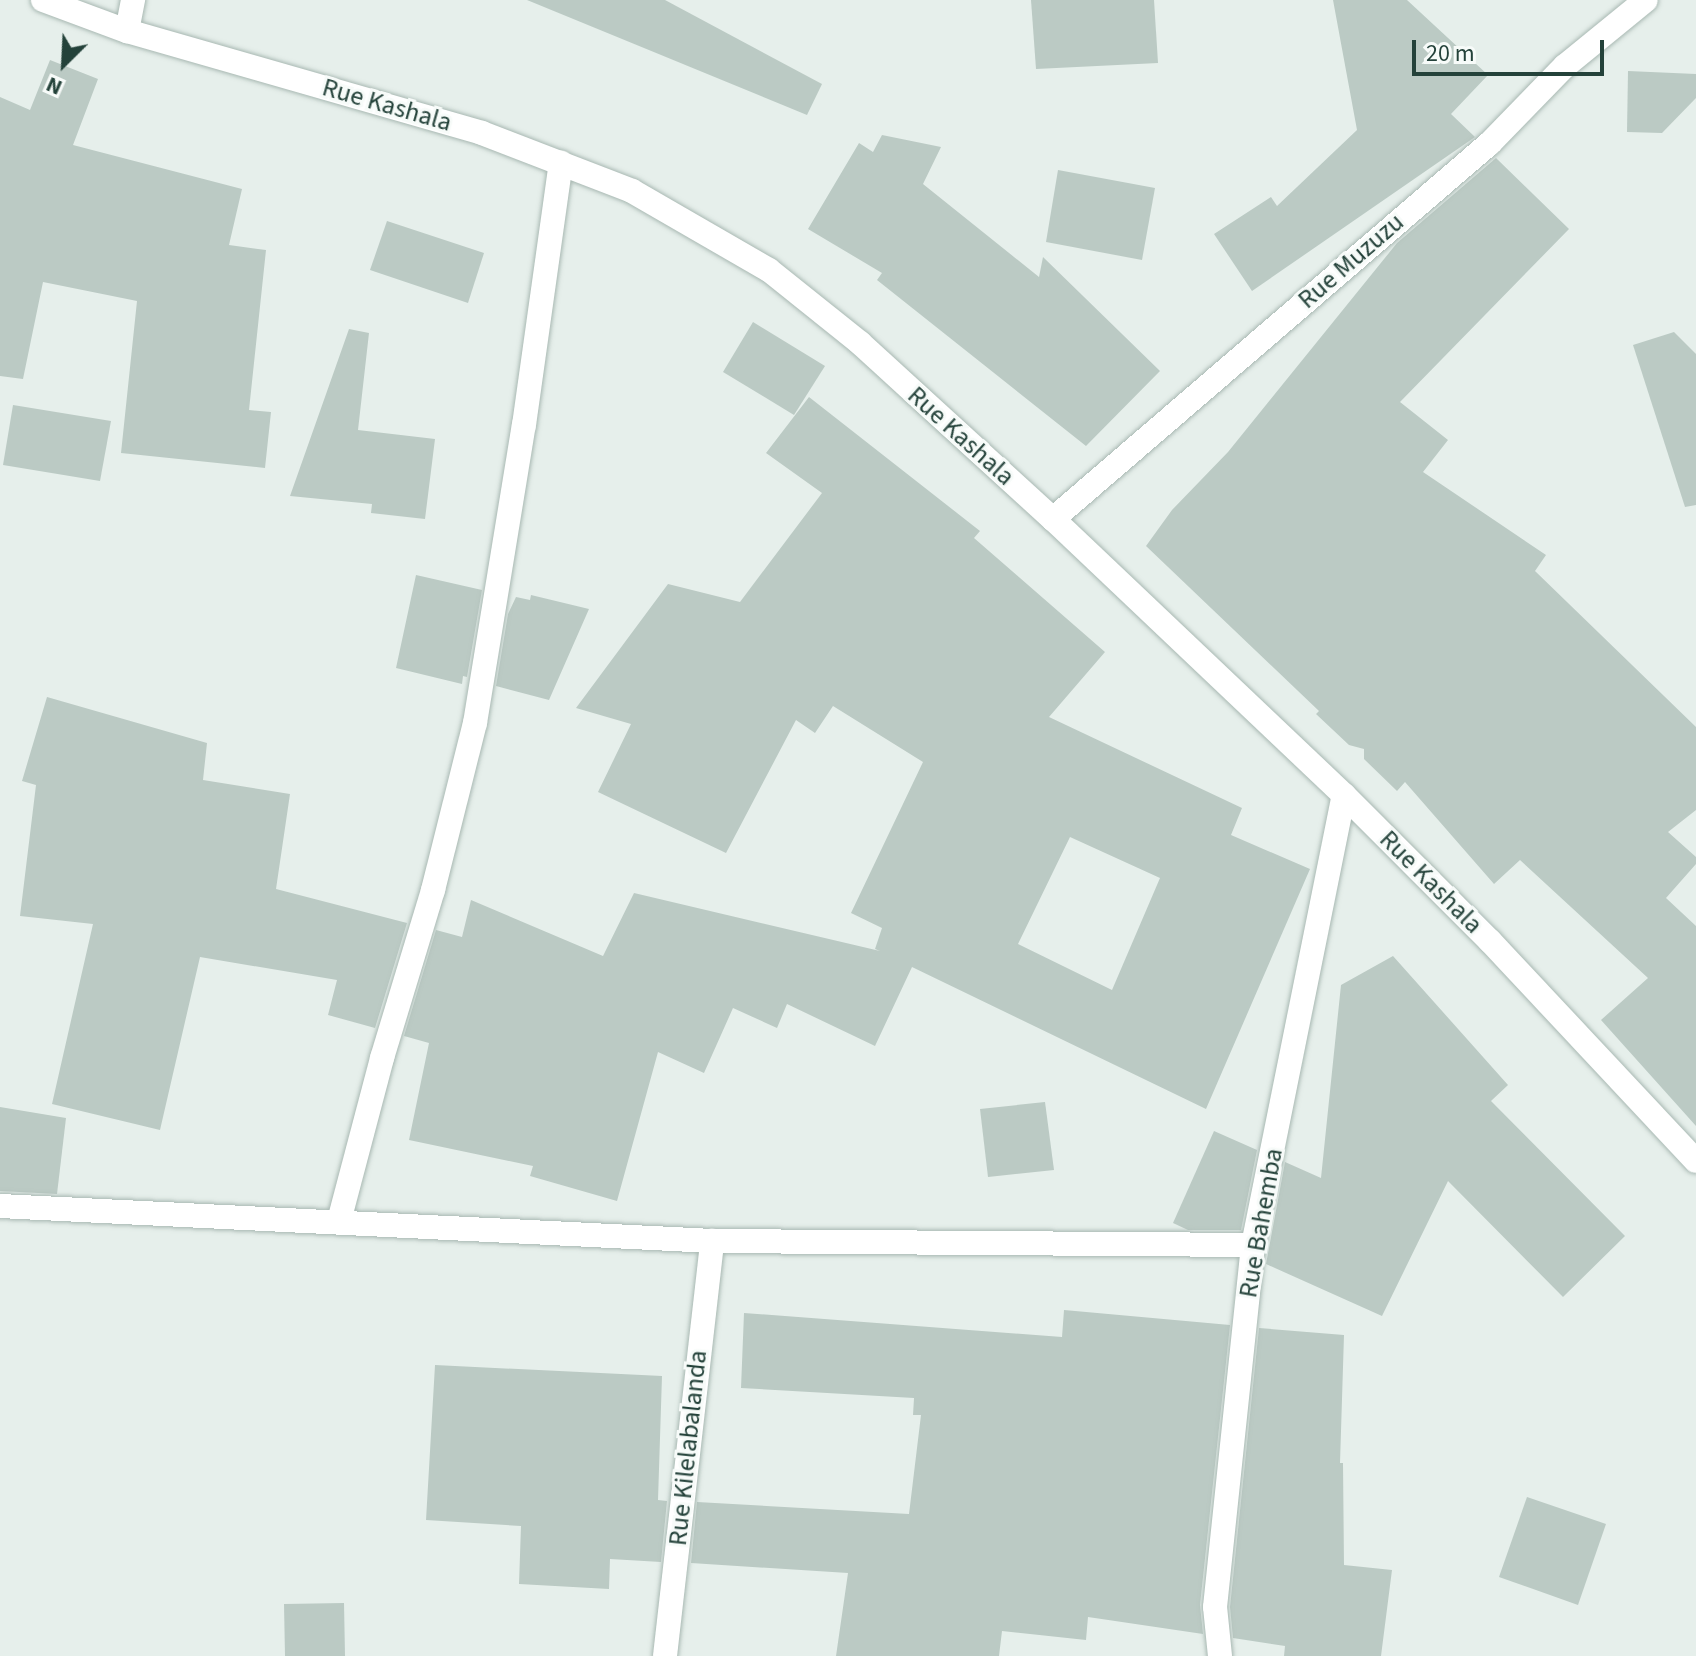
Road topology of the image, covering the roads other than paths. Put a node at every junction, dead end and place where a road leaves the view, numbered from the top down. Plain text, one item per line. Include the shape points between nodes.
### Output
1 (43, 0) edge
2 (133, 0) edge
3 (1646, 0) edge
4 (127, 31) junction
5 (561, 163) junction
6 (1053, 519) junction
7 (1344, 795) junction
8 (1696, 1161) edge
9 (0, 1206) edge
10 (339, 1221) junction
11 (712, 1241) junction
12 (1253, 1245) junction
13 (665, 1656) edge
14 (1220, 1656) edge

1 - 4 street, Rue Kashala
2 - 4 street
3 - 6 street, Rue Muzuzu via 1565,66 1490,143
4 - 5 street, Rue Kashala via 482,133
5 - 6 street, Rue Kashala via 632,191 769,270 860,343
5 - 10 street via 475,723
6 - 7 street, Rue Kashala
7 - 8 street, Rue Kashala via 1490,941
7 - 12 street, Rue Bahemba
9 - 10 street
10 - 11 street
11 - 12 street
11 - 13 street, Rue Kilelabalanda
12 - 14 street, Rue Bahemba via 1215,1607

